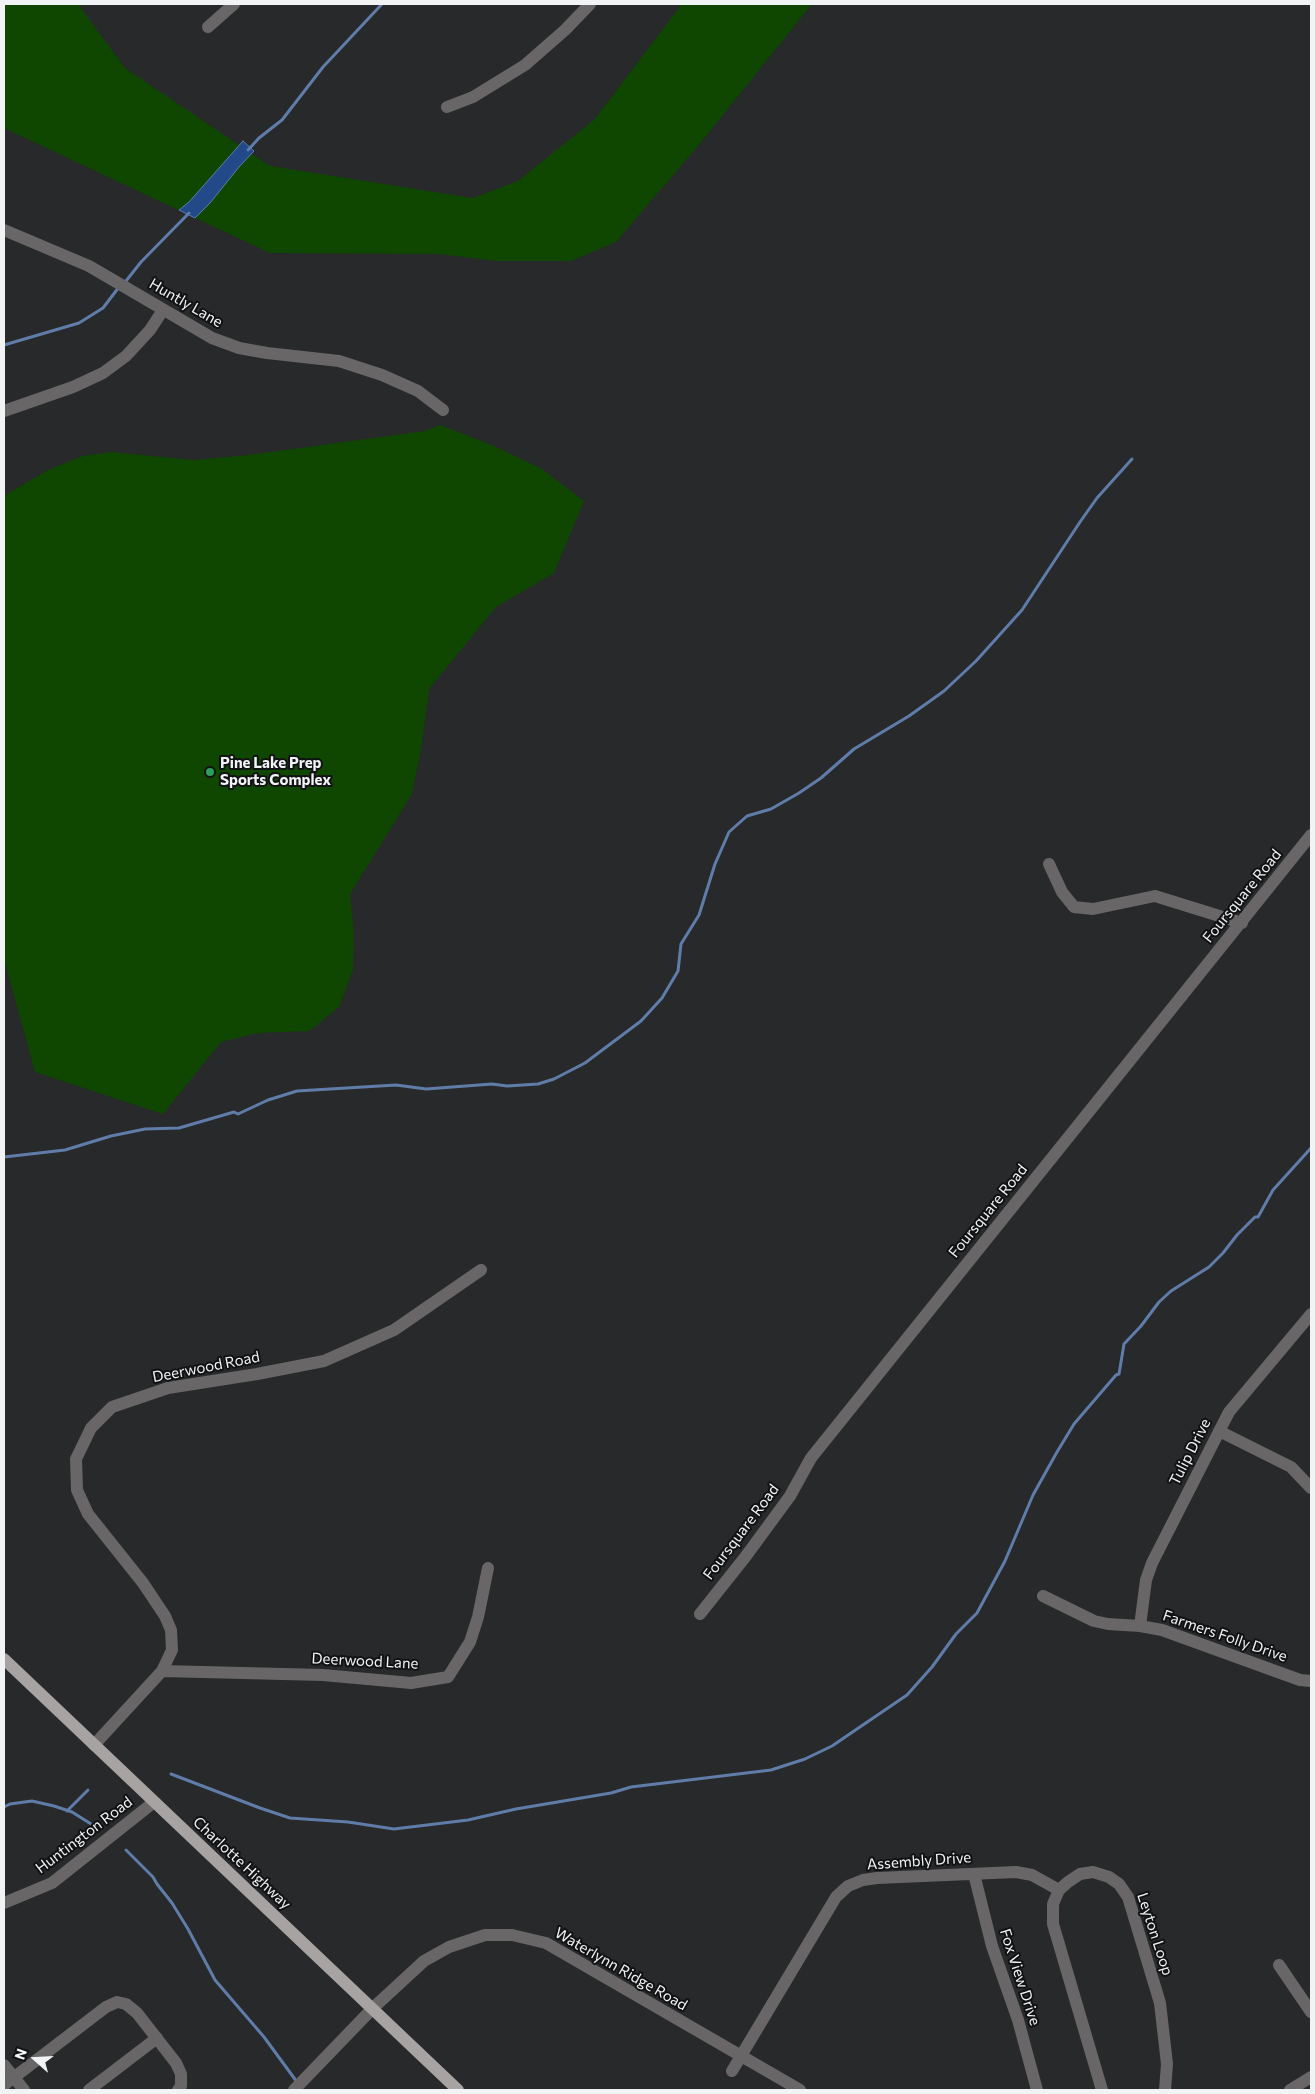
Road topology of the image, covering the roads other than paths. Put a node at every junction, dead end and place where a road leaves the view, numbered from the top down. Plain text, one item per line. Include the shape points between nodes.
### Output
1 (234, 4) edge
2 (590, 4) edge
3 (208, 27) dead end
4 (447, 107) dead end
5 (4, 230) edge
6 (163, 310) junction
7 (442, 410) dead end
8 (4, 411) edge
9 (1311, 835) edge
10 (1048, 864) dead end
11 (1242, 923) junction
12 (481, 1270) dead end
13 (1311, 1314) edge
14 (1219, 1431) junction
15 (1311, 1488) edge
16 (488, 1568) dead end
17 (1043, 1596) dead end
18 (700, 1614) dead end
19 (1140, 1626) junction
20 (4, 1660) edge
21 (162, 1671) junction
22 (1311, 1681) edge
23 (94, 1745) junction
24 (154, 1802) junction
25 (974, 1874) junction
26 (1059, 1890) junction
27 (4, 1903) edge
28 (1279, 1966) dead end
29 (373, 2008) junction
30 (1311, 2012) edge
31 (156, 2038) junction
32 (741, 2056) junction
33 (4, 2065) edge
34 (732, 2071) dead end
35 (1311, 2076) edge
36 (9, 2082) edge
37 (24, 2090) edge
38 (89, 2090) edge
39 (178, 2090) edge
40 (294, 2090) edge
41 (458, 2090) edge
42 (800, 2090) edge
43 (1037, 2090) edge
44 (1102, 2090) edge
45 (1164, 2090) edge
46 (1290, 2090) edge

1 - 3 street
2 - 4 street via 525,65 473,97
5 - 6 street, Huntly Lane via 89,266
6 - 7 street, Huntly Lane via 212,338 239,348 339,362 382,375 418,391
6 - 8 street via 126,356 103,373
9 - 11 street, Foursquare Road
10 - 11 street via 1062,892 1074,907 1093,909 1155,896
11 - 18 street, Foursquare Road via 811,1458 790,1496
12 - 21 street, Deerwood Road via 394,1330 324,1360 168,1388 112,1407 91,1428 76,1459 77,1490 88,1514 165,1616 171,1630 172,1650
13 - 14 street, Tulip Drive via 1229,1412
14 - 15 street via 1291,1467
14 - 19 street, Tulip Drive via 1152,1563 1146,1580
16 - 21 street, Deerwood Lane via 470,1642 448,1676 412,1683 323,1675
17 - 19 street, Farmers Folly Drive via 1094,1621
19 - 22 street, Farmers Folly Drive via 1162,1630 1300,1680
20 - 23 main road, Charlotte Highway
21 - 23 street, Deerwood Road
23 - 24 main road, Charlotte Highway
24 - 27 street, Huntington Road via 52,1883
24 - 29 main road, Charlotte Highway
25 - 26 street, Assembly Drive via 1016,1872
25 - 32 street, Assembly Drive via 877,1878 848,1886 836,1897
25 - 43 street, Fox View Drive via 992,1946 1018,2020
26 - 44 street via 1053,1904 1053,1924
26 - 45 street, Leyton Loop via 1080,1874 1093,1872 1109,1877 1128,1896 1160,2003 1167,2064
28 - 30 street
29 - 32 street, Waterlynn Ridge Road via 424,1961 449,1947 484,1935 512,1936 546,1943
29 - 40 street, Waterlynn Ridge Road
29 - 41 main road, Charlotte Highway
31 - 36 street via 137,2013 126,2004 116,2002
31 - 38 street
31 - 39 street via 181,2074
32 - 34 street, Assembly Drive
32 - 42 street, Waterlynn Ridge Road
33 - 36 street
35 - 46 street
36 - 37 street

